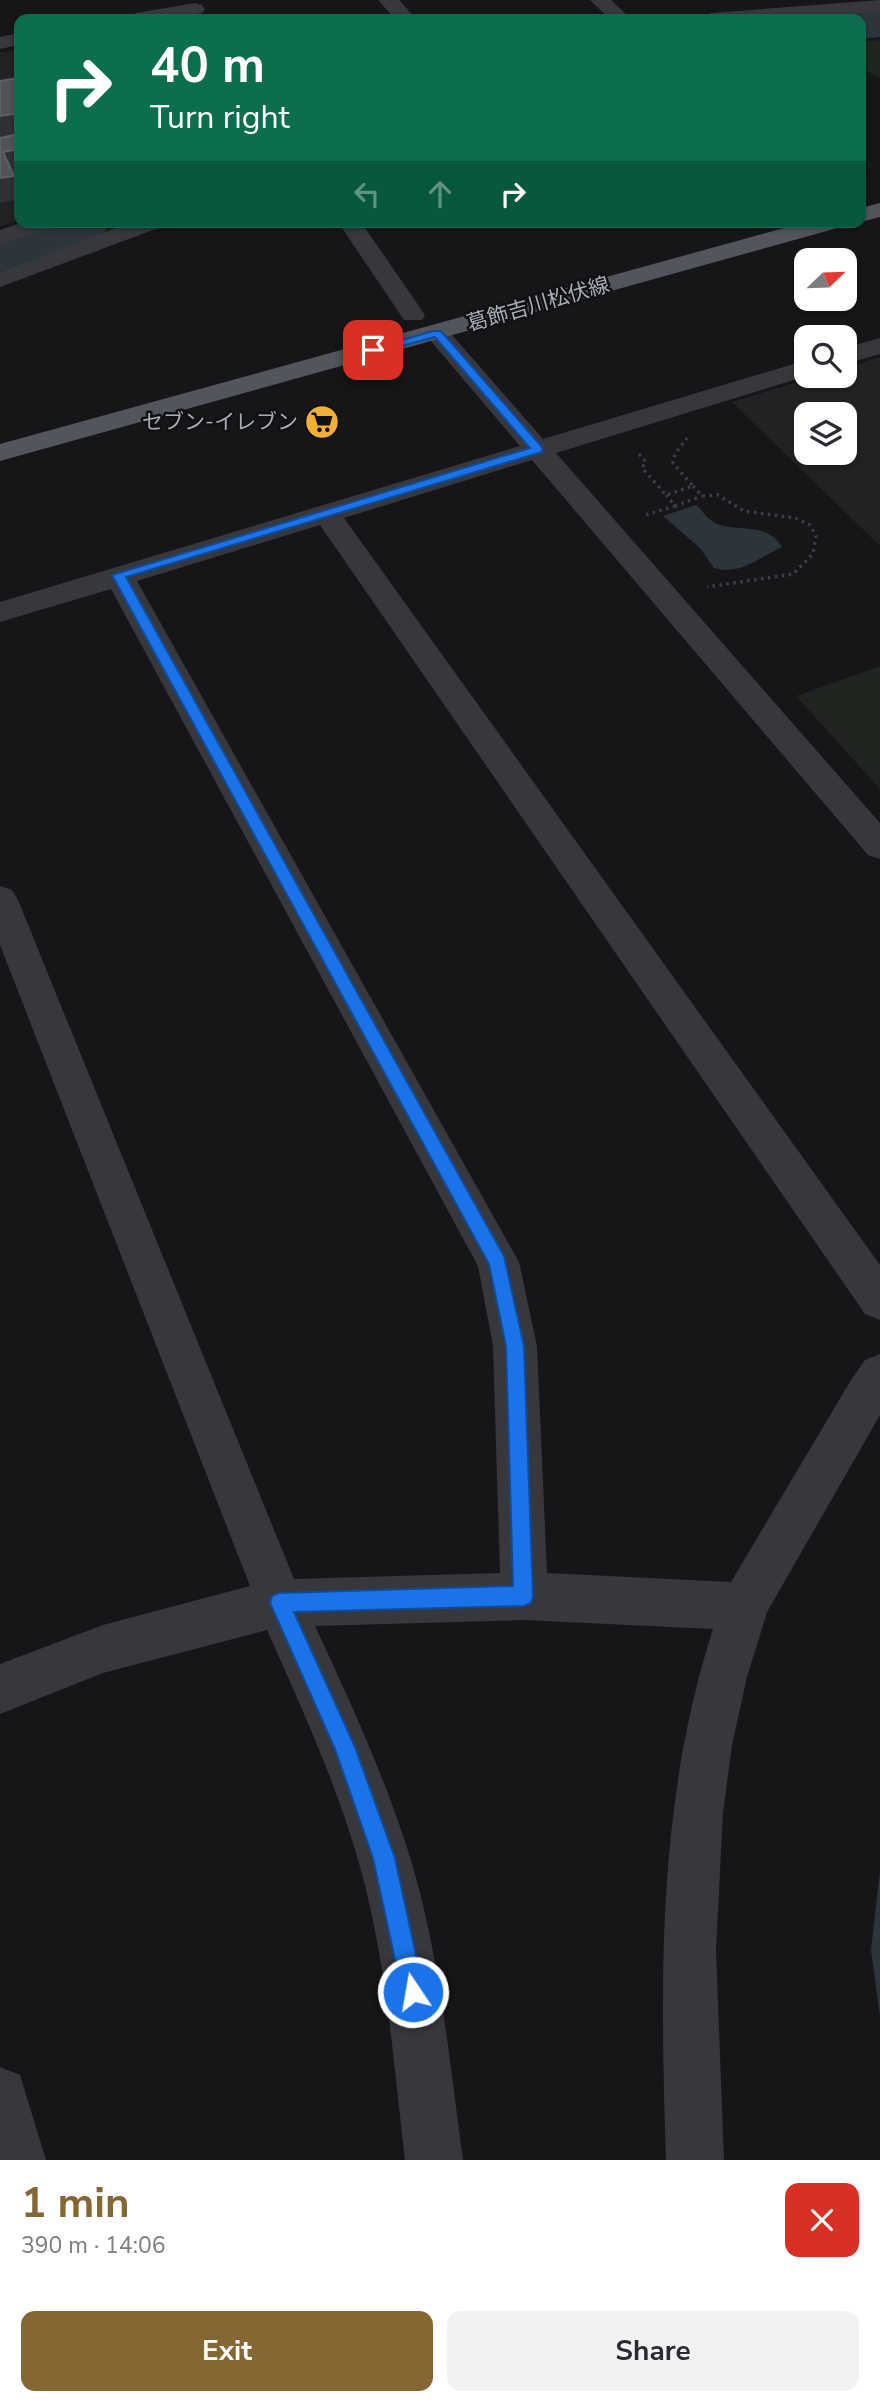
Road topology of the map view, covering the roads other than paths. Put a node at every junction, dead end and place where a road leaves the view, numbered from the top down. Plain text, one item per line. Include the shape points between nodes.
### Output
1 (388, 0) edge
2 (600, 0) edge
3 (807, 6) edge
4 (880, 6) edge
5 (195, 9) edge
6 (166, 14) edge
7 (401, 14) edge
8 (615, 14) edge
9 (748, 14) edge
10 (29, 228) edge
11 (137, 228) edge
12 (353, 228) edge
13 (732, 228) edge
14 (812, 228) edge
15 (0, 238) edge
16 (0, 280) edge
17 (413, 315) junction
18 (437, 333) junction
19 (880, 346) edge
20 (857, 353) edge
21 (794, 372) edge
22 (198, 373) dead end
23 (538, 450) junction
24 (0, 453) edge
25 (326, 513) junction
26 (118, 575) junction
27 (0, 612) edge
28 (880, 846) edge
29 (0, 900) edge
30 (880, 1300) edge
31 (880, 1375) edge
32 (524, 1596) junction
33 (279, 1603) junction
34 (745, 1607) junction
35 (0, 1689) edge
36 (0, 2095) edge
37 (17, 2160) edge
38 (434, 2160) edge
39 (695, 2160) edge

1 - 7 street
2 - 8 street
3 - 4 street
3 - 9 street
5 - 6 street
10 - 15 street
11 - 16 street
12 - 17 street
13 - 17 main road, 葛飾吉川松伏線
14 - 18 main road, 葛飾吉川松伏線
17 - 22 main road, 葛飾吉川松伏線
18 - 23 street
18 - 24 main road, 葛飾吉川松伏線
19 - 20 street
21 - 23 street
23 - 25 street
23 - 28 street
25 - 26 street
25 - 30 street
26 - 27 street
26 - 32 street via 498,1262 515,1346
29 - 33 street
31 - 34 street via 842,1433
32 - 33 street
32 - 34 street
33 - 35 street via 150,1633 42,1669
33 - 38 street via 345,1747 384,1858 413,1992
34 - 39 street via 707,1733 690,1877
36 - 37 street

